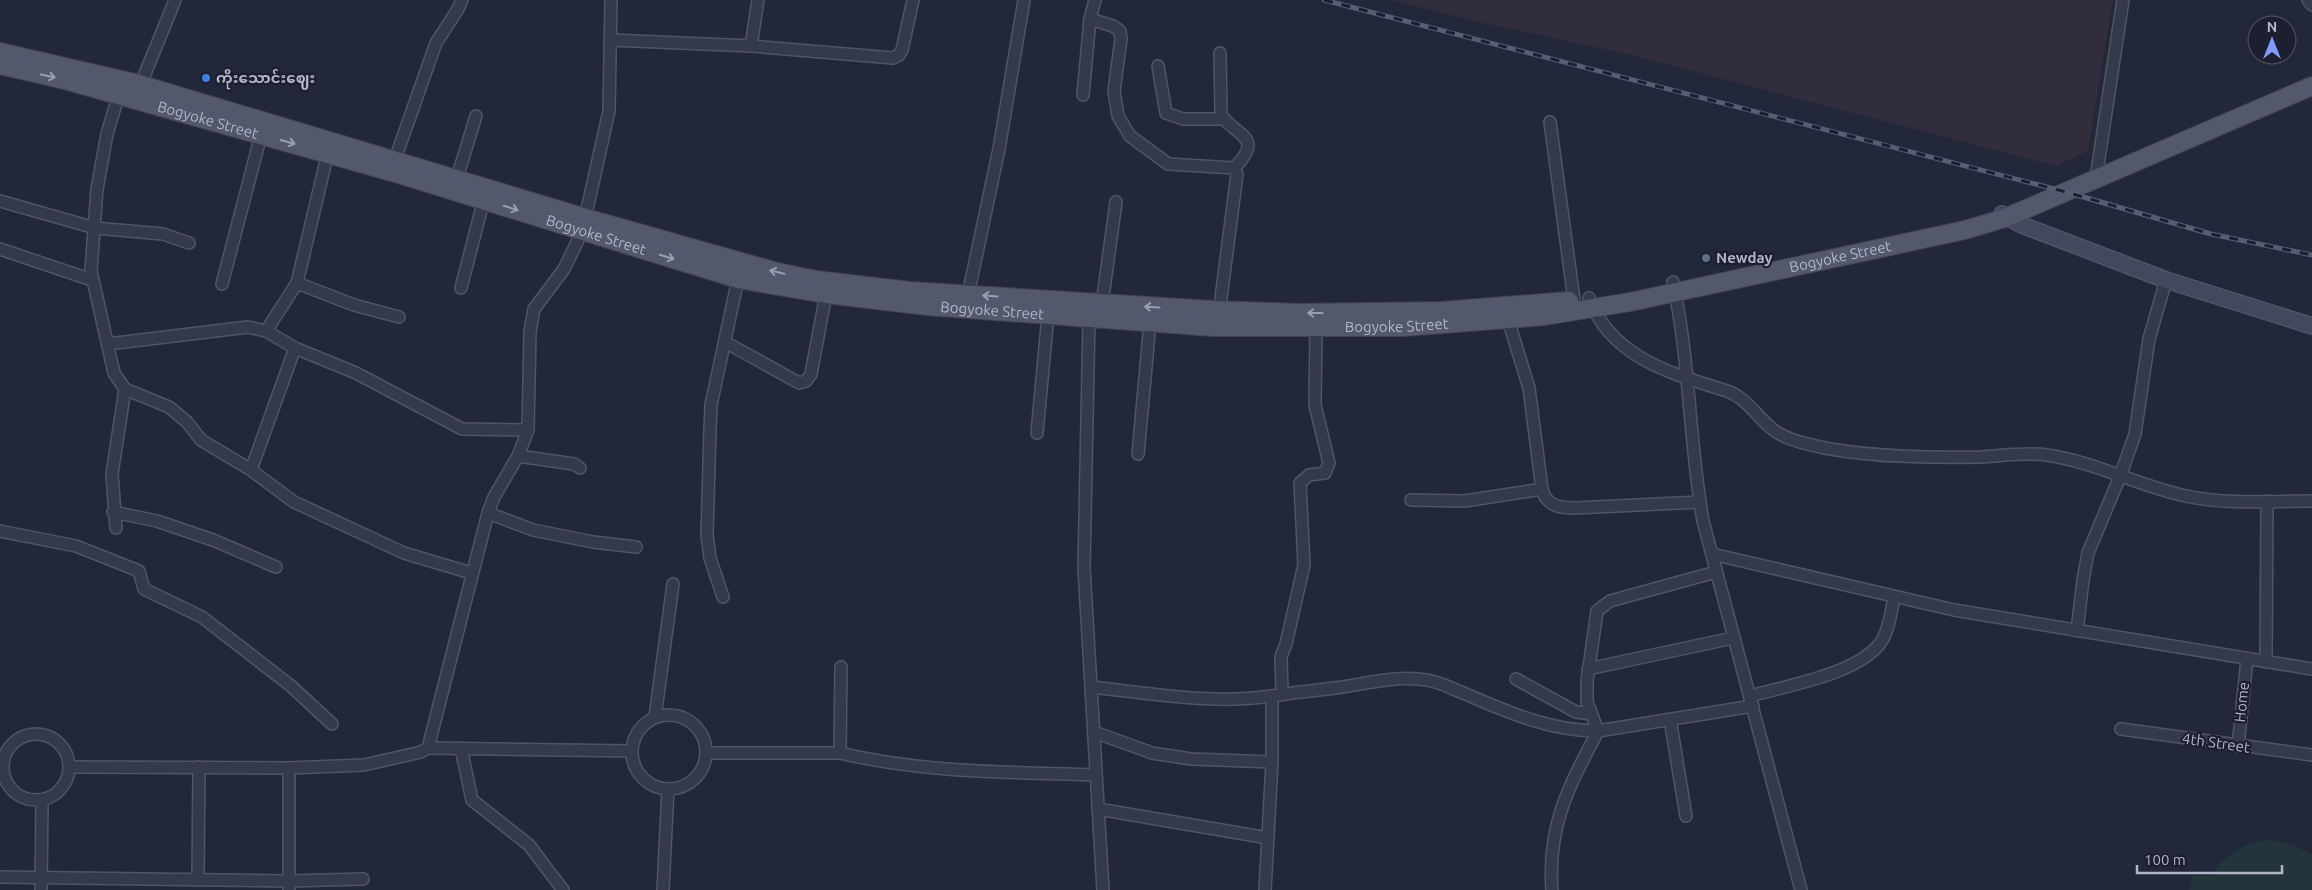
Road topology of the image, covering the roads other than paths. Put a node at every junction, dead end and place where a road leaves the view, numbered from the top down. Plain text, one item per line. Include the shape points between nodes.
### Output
1 (175, 0) edge
2 (462, 0) edge
3 (611, 0) edge
4 (758, 0) edge
5 (913, 0) edge
6 (1024, 0) edge
7 (1095, 0) edge
8 (2123, 0) edge
9 (2308, 0) edge
10 (2312, 5) edge
11 (1090, 19) junction
12 (611, 40) junction
13 (751, 46) junction
14 (0, 52) edge
15 (1220, 54) dead end
16 (0, 65) edge
17 (1158, 66) dead end
18 (2312, 86) edge
19 (132, 92) junction
20 (1083, 96) dead end
21 (476, 116) dead end
22 (1224, 119) junction
23 (1550, 122) dead end
24 (261, 135) junction
25 (329, 147) junction
26 (393, 166) junction
27 (1234, 168) junction
28 (458, 178) junction
29 (2096, 178) junction
30 (484, 199) junction
31 (0, 201) edge
32 (1116, 202) dead end
33 (2008, 215) junction
34 (584, 225) junction
35 (95, 228) junction
36 (190, 243) dead end
37 (0, 249) edge
38 (738, 279) junction
39 (92, 280) junction
40 (2166, 280) junction
41 (297, 283) junction
42 (222, 284) dead end
43 (462, 288) dead end
44 (1674, 288) junction
45 (826, 294) junction
46 (968, 295) junction
47 (1102, 304) junction
48 (1583, 304) junction
49 (1506, 313) junction
50 (1048, 315) junction
51 (399, 317) dead end
52 (1089, 319) junction
53 (1220, 319) junction
54 (1150, 323) junction
55 (2312, 326) edge
56 (1316, 327) junction
57 (266, 331) junction
58 (725, 342) junction
59 (108, 344) junction
60 (295, 348) junction
61 (1686, 380) junction
62 (125, 389) junction
63 (528, 430) junction
64 (1037, 433) dead end
65 (1138, 454) dead end
66 (518, 456) junction
67 (580, 468) dead end
68 (251, 470) junction
69 (2121, 474) junction
70 (1542, 489) junction
71 (1411, 500) dead end
72 (2267, 501) junction
73 (2312, 501) edge
74 (1700, 502) junction
75 (113, 512) junction
76 (488, 513) junction
77 (116, 528) dead end
78 (0, 531) edge
79 (636, 547) dead end
80 (1712, 554) junction
81 (276, 567) dead end
82 (1716, 572) junction
83 (471, 573) junction
84 (673, 584) dead end
85 (723, 597) dead end
86 (1894, 598) junction
87 (2077, 631) junction
88 (1733, 638) junction
89 (2247, 659) junction
90 (2266, 662) junction
91 (841, 667) dead end
92 (2312, 669) edge
93 (1588, 670) junction
94 (1516, 679) dead end
95 (1091, 687) junction
96 (1277, 694) junction
97 (1751, 701) junction
98 (1590, 714) junction
99 (656, 717) junction
100 (1670, 719) junction
101 (332, 724) dead end
102 (2121, 729) dead end
103 (1598, 731) junction
104 (1094, 732) junction
105 (2238, 746) junction
106 (428, 748) junction
107 (461, 748) junction
108 (632, 751) junction
109 (840, 752) junction
110 (707, 753) junction
111 (2312, 755) edge
112 (1272, 762) junction
113 (1, 768) edge
114 (70, 768) junction
115 (199, 768) junction
116 (289, 768) junction
117 (1096, 775) junction
118 (668, 789) junction
119 (42, 801) junction
120 (1098, 810) junction
121 (1686, 816) dead end
122 (1268, 838) junction
123 (0, 878) edge
124 (41, 878) junction
125 (363, 879) dead end
126 (198, 880) junction
127 (289, 886) edge
128 (41, 890) edge
129 (562, 890) edge
130 (663, 890) edge
131 (1103, 890) edge
132 (1265, 890) edge
133 (1552, 890) edge
134 (1801, 890) edge

1 - 19 street
2 - 26 street via 436,43
3 - 12 street
4 - 13 street
5 - 13 street via 902,50 893,58
6 - 46 street via 999,149
7 - 11 street
8 - 29 street
9 - 10 street
11 - 20 street
11 - 27 street via 1120,31 1114,91 1118,116 1130,136 1168,164
12 - 13 street
12 - 34 street via 609,111
14 - 19 main road, Bogyoke Street
15 - 22 street via 1221,115
16 -> 19 main road, Bogyoke Street
17 - 22 street via 1166,114 1183,119
18 - 29 main road, Bogyoke Street
19 - 24 main road, Bogyoke Street
19 - 25 main road, Bogyoke Street
19 - 35 street via 106,134 97,189
21 - 28 street
22 - 27 street via 1246,137 1248,144 1243,158
23 - 48 street
24 -> 25 main road, Bogyoke Street
24 - 42 street
25 - 26 main road, Bogyoke Street
25 - 41 street
26 - 28 main road, Bogyoke Street
26 - 30 main road, Bogyoke Street
27 - 53 street via 1238,174
28 - 34 main road, Bogyoke Street
29 - 33 main road, Bogyoke Street
30 -> 34 main road, Bogyoke Street
30 - 43 street
31 - 35 street
32 - 47 street
33 - 40 street
33 - 44 main road, Bogyoke Street via 1965,230 1888,242
34 -> 38 main road, Bogyoke Street
46 -> 34 main road, Bogyoke Street via 816,280
34 - 63 street via 564,269 534,308 530,332
35 - 36 street via 163,234
35 - 39 street
37 - 39 street
38 - 45 main road, Bogyoke Street
38 - 58 street
39 - 59 street
40 - 55 street
40 - 69 street via 2149,339 2135,434
41 - 51 street via 354,305
41 - 57 street
44 - 48 main road, Bogyoke Street
44 - 61 street
45 - 50 main road, Bogyoke Street
45 - 58 street via 812,374 806,381 800,383
47 -> 46 main road, Bogyoke Street
53 -> 47 main road, Bogyoke Street
48 - 49 main road, Bogyoke Street
48 - 61 street via 1618,341 1654,365
49 -> 53 main road, Bogyoke Street
49 - 56 main road, Bogyoke Street via 1403,327
49 - 70 street via 1529,388
50 - 52 main road, Bogyoke Street
50 - 64 street
52 - 54 main road, Bogyoke Street
52 - 95 street via 1084,568
53 - 54 main road, Bogyoke Street
53 - 56 main road, Bogyoke Street
54 - 65 street
56 - 96 street via 1315,405 1329,463 1325,473 1309,475 1300,483 1304,565 1281,657
57 - 59 street via 248,327
57 - 60 street
58 - 85 street via 711,405 707,535
59 - 62 street via 114,373
60 - 63 street via 356,373 462,429
60 - 68 street
61 - 69 street via 1729,392 1781,434 1822,447 1945,457 2047,455
61 - 74 street
62 - 68 street via 169,407 201,440
62 - 75 street via 112,474
63 - 66 street
66 - 67 street via 574,464
66 - 76 street
68 - 83 street via 294,502 404,553
69 - 72 street via 2145,485 2187,496 2227,502
69 - 87 street via 2088,553
70 - 71 street via 1465,502
70 - 74 street via 1550,504 1568,508
72 - 73 street
72 - 90 street
74 - 80 street
75 - 77 street
75 - 81 street via 157,521
76 - 79 street via 533,530
76 - 83 street
78 - 101 street via 76,546 139,571 144,589 202,617 291,686
80 - 82 street
80 - 86 street
82 - 88 street
82 - 93 street via 1600,606
83 - 106 street
84 - 99 street
86 - 87 street
86 - 97 street via 1884,636 1871,652 1830,674
87 - 89 street
88 - 93 street
88 - 97 street
89 - 90 street
89 - 105 street, Home
90 - 92 street
91 - 109 street
93 - 98 street via 1586,693
94 - 98 street via 1576,712
95 - 96 street via 1185,697
95 - 104 street
96 - 103 street via 1398,679 1426,680 1554,727
96 - 112 street
97 - 100 street
97 - 134 street
98 - 103 street
99 - 108 street via 643,725 635,737
99 - 110 street via 670,714 696,726 704,738
100 - 103 street
100 - 121 street
102 - 105 street, 4th Street
103 - 133 street via 1562,806 1554,837
104 - 112 street via 1152,753 1191,759
104 - 117 street
105 - 111 street, 4th Street
106 - 107 street
106 - 116 street via 364,765
107 - 108 street
107 - 129 street via 472,800 530,845
108 - 118 street via 634,766 642,778 654,786
109 - 110 street
109 - 117 street via 912,767
110 - 118 street via 704,767 695,779 683,787
112 - 122 street
113 - 114 street via 6,750 19,738 36,733 53,738 66,750
113 - 119 street via 7,786 22,799
114 - 115 street
114 - 119 street via 62,790
115 - 116 street
115 - 126 street
116 - 127 street
117 - 120 street
118 - 130 street
119 - 124 street
120 - 122 street
120 - 131 street
122 - 132 street
123 - 124 street
124 - 126 street
124 - 128 street
125 - 127 street
126 - 127 street

